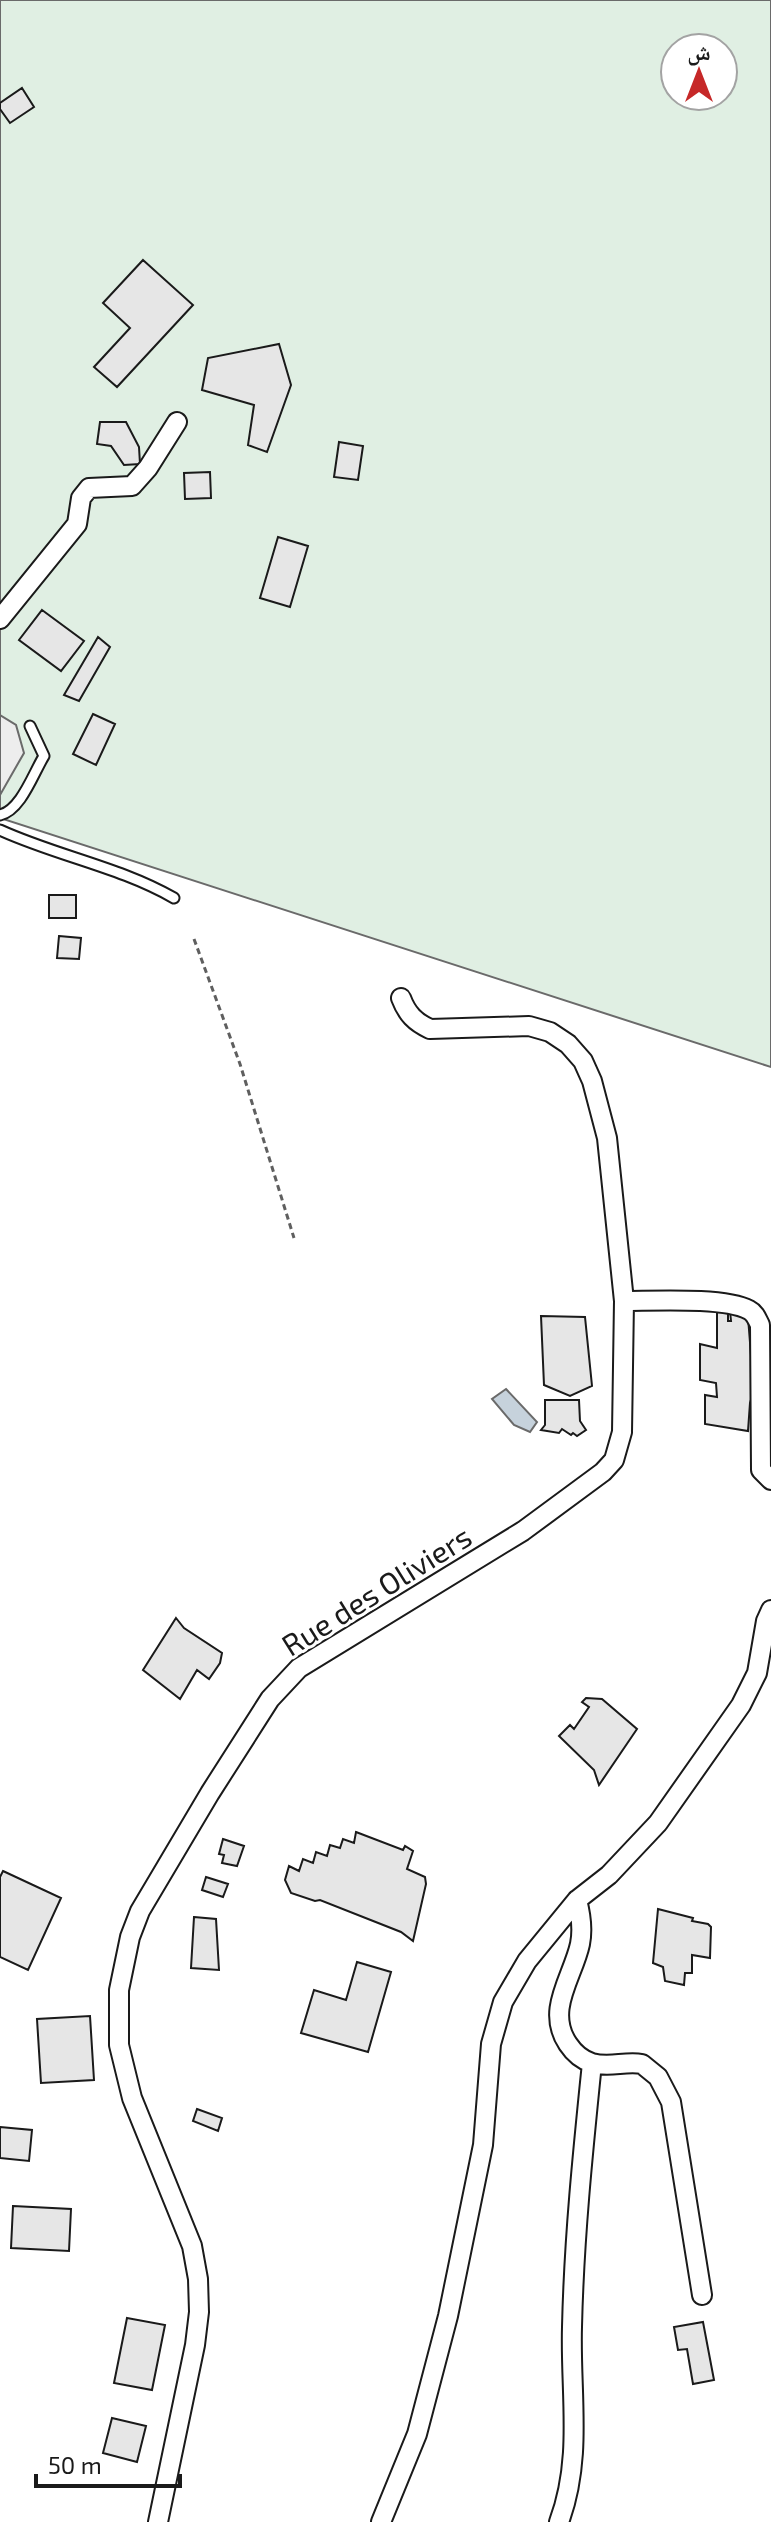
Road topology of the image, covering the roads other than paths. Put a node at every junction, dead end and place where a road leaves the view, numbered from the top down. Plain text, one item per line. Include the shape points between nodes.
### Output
1 (177, 422) dead end
2 (0, 619) edge
3 (30, 726) dead end
4 (0, 815) edge
5 (0, 830) edge
6 (174, 898) dead end
7 (401, 998) dead end
8 (624, 1301) junction
9 (771, 1480) edge
10 (771, 1610) edge
11 (577, 1900) junction
12 (592, 2063) junction
13 (702, 2295) dead end
14 (158, 2522) edge
15 (381, 2522) edge
16 (559, 2522) edge

1 - 2 street via 132,486 89,488 81,498 77,524
3 - 4 lane via 44,756 16,804
5 - 6 lane
7 - 8 street, Rue des Oliviers via 406,1012 430,1029 529,1026 550,1032 583,1061 607,1138
8 - 9 street via 706,1301 756,1315 761,1470
8 - 14 street, Rue des Oliviers via 622,1432 614,1460 523,1531 316,1655 284,1682 210,1793 130,1937 119,1990 124,2072 181,2214 198,2279 195,2345
10 - 11 street via 757,1673 741,1705 658,1823
11 - 12 street via 581,1941 565,1985 559,2024 571,2049
11 - 15 street via 527,1961 496,2019 483,2145 448,2316 417,2434
12 - 13 street via 642,2064 669,2095
12 - 16 street via 576,2216 574,2454

